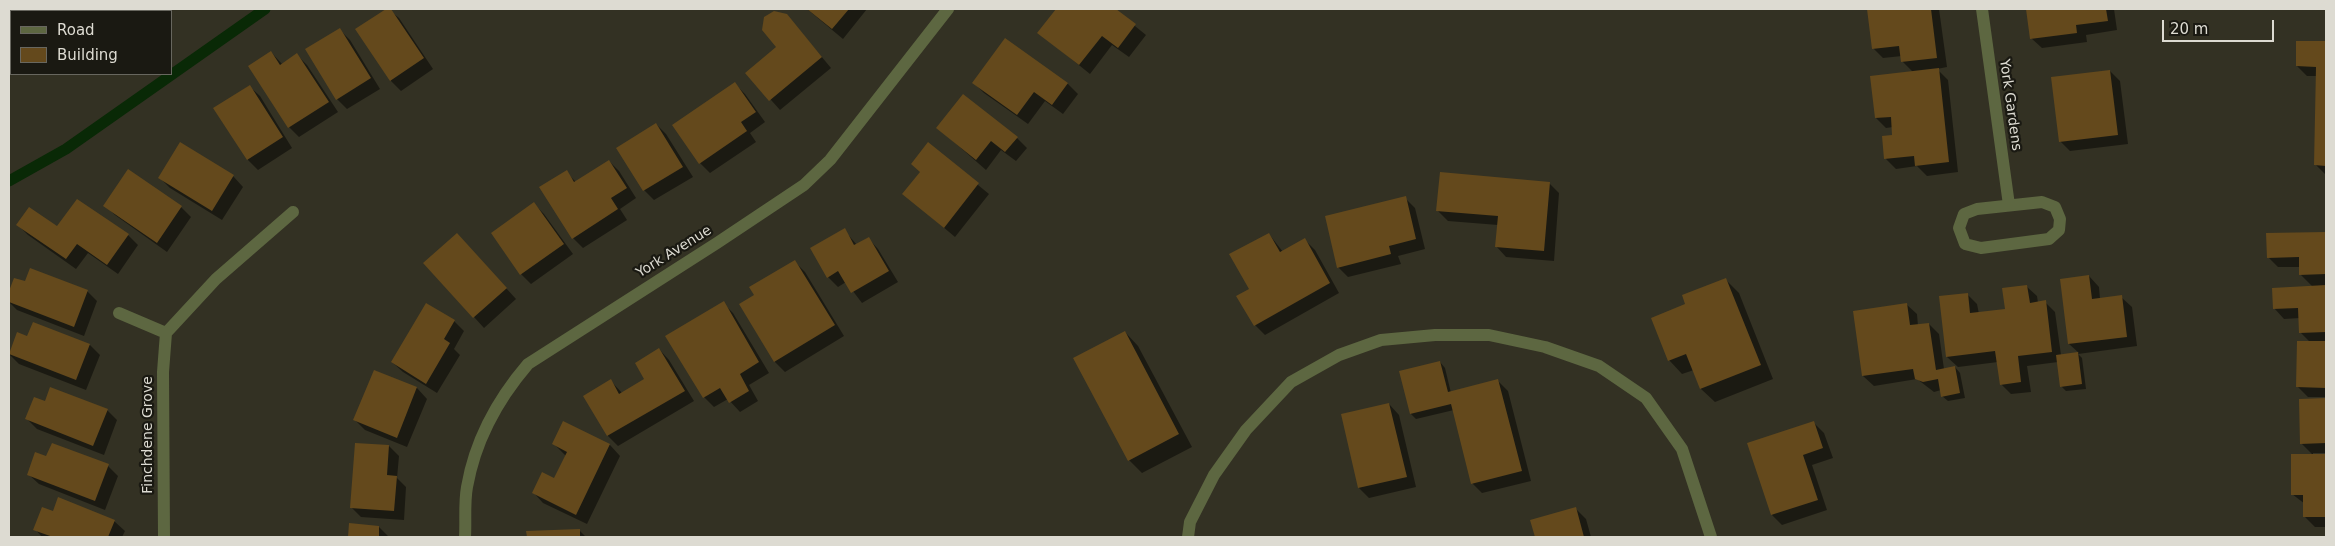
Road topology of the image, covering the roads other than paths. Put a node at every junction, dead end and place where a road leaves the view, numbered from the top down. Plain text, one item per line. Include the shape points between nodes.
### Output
1 (948, 9) edge
2 (1982, 9) edge
3 (2008, 205) junction
4 (293, 212) dead end
5 (119, 313) dead end
6 (166, 334) junction
7 (164, 537) edge
8 (465, 537) edge
9 (1188, 537) edge
10 (1711, 537) edge

1 - 8 street, York Avenue via 830,160 804,185 528,364 507,389 489,421 472,463 466,489
2 - 3 street, York Gardens
3 - 3 street via 1964,214 1959,228 1965,244 1981,248 2049,239 2058,230 2060,219 2055,208 2042,202
4 - 6 street via 216,279
5 - 6 street
6 - 7 street, Finchdene Grove via 163,372
9 - 10 street via 1190,522 1214,474 1246,430 1291,382 1339,355 1381,340 1435,335 1489,335 1545,347 1599,366 1646,398 1682,450

